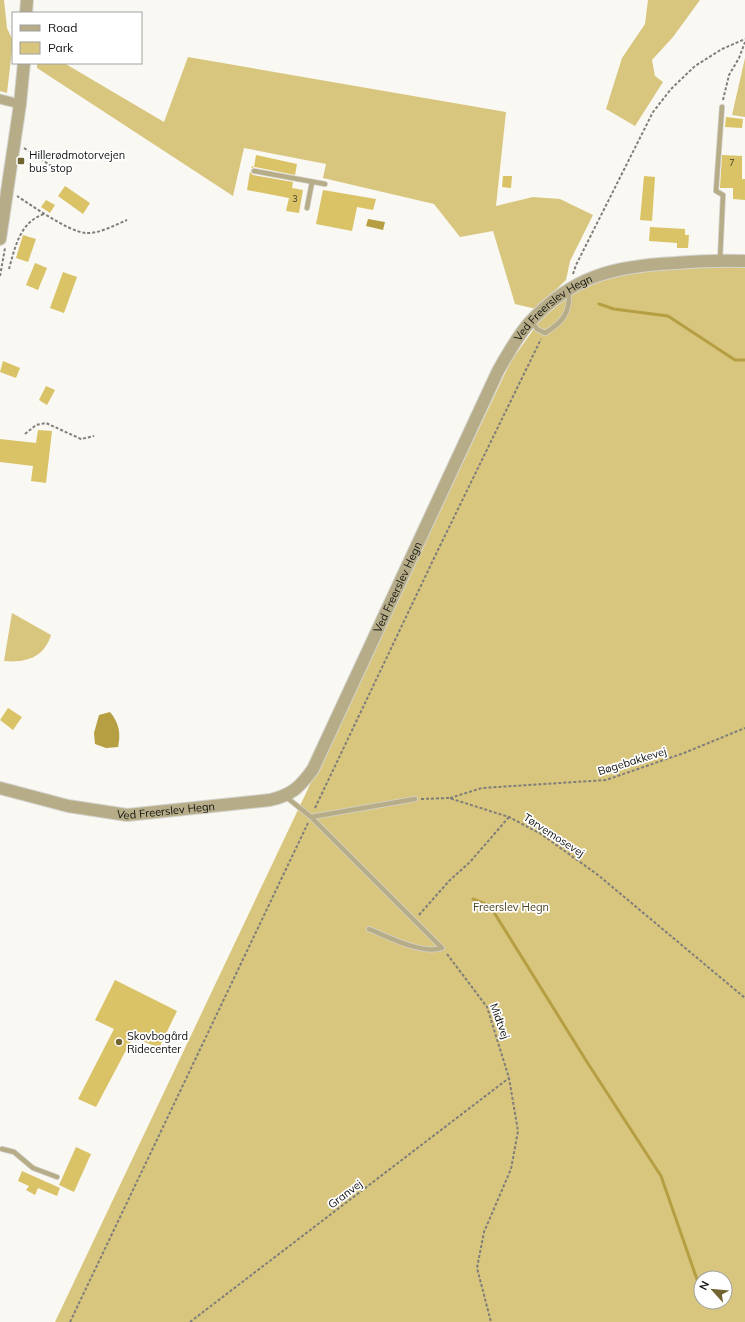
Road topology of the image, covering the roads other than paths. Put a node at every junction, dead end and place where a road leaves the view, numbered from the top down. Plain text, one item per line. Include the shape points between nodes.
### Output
1 (27, 0) edge
2 (26, 12) edge
3 (24, 64) edge
4 (0, 99) edge
5 (20, 104) junction
6 (722, 107) road end
7 (254, 171) dead end
8 (312, 182) junction
9 (325, 184) dead end
10 (307, 208) dead end
11 (0, 239) edge
12 (720, 260) junction
13 (745, 261) edge
14 (568, 288) junction
15 (531, 321) junction
16 (0, 788) edge
17 (285, 796) junction
18 (415, 799) road end
19 (311, 817) junction
20 (369, 929) dead end
21 (2, 1149) dead end
22 (57, 1177) dead end

1 - 2 street
3 - 5 street
4 - 5 street
5 - 11 street
6 - 12 lane via 716,191 722,196
7 - 8 lane
8 - 9 lane
8 - 10 lane
12 - 13 street, Ved Freerslev Hegn
12 - 14 street, Ved Freerslev Hegn via 622,267
14 - 15 street, Ved Freerslev Hegn
14 - 15 lane via 568,309 559,324 545,333 537,329
15 - 17 street, Ved Freerslev Hegn via 498,371 313,769 304,781
16 - 17 street, Ved Freerslev Hegn via 68,806 127,815 270,800
17 - 19 lane
18 - 19 lane
19 - 20 lane via 442,948 436,950 410,945
21 - 22 lane via 14,1152 33,1168

